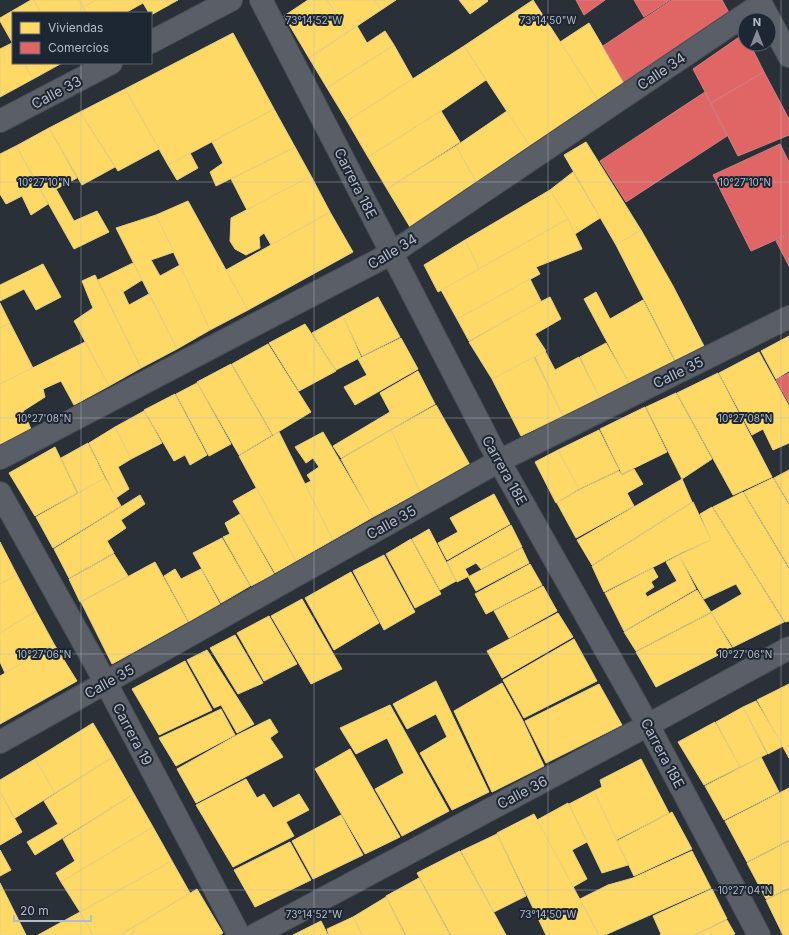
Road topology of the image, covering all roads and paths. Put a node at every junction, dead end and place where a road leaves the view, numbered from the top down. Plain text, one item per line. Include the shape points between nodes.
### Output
1 (231, 0) edge
2 (261, 0) edge
3 (760, 2) edge
4 (152, 41) edge
5 (789, 56) edge
6 (109, 64) edge
7 (0, 121) edge
8 (392, 253) junction
9 (789, 317) edge
10 (0, 458) edge
11 (500, 461) junction
12 (0, 493) edge
13 (789, 648) edge
14 (106, 683) junction
15 (648, 725) junction
16 (0, 742) edge
17 (239, 935) edge
18 (255, 935) edge
19 (759, 935) edge

1 - 4 street
2 - 8 street, Carrera 18E
3 - 5 main road
3 - 8 street, Calle 34
6 - 7 street, Calle 33
8 - 10 street, Calle 34
8 - 11 street, Carrera 18E
9 - 11 street, Calle 35
11 - 14 street, Calle 35
11 - 15 street, Carrera 18E
12 - 14 street, Carrera 19
13 - 15 street, Calle 36
14 - 16 street, Calle 35
14 - 17 street, Carrera 19
15 - 18 street, Calle 36
15 - 19 street, Carrera 18E

